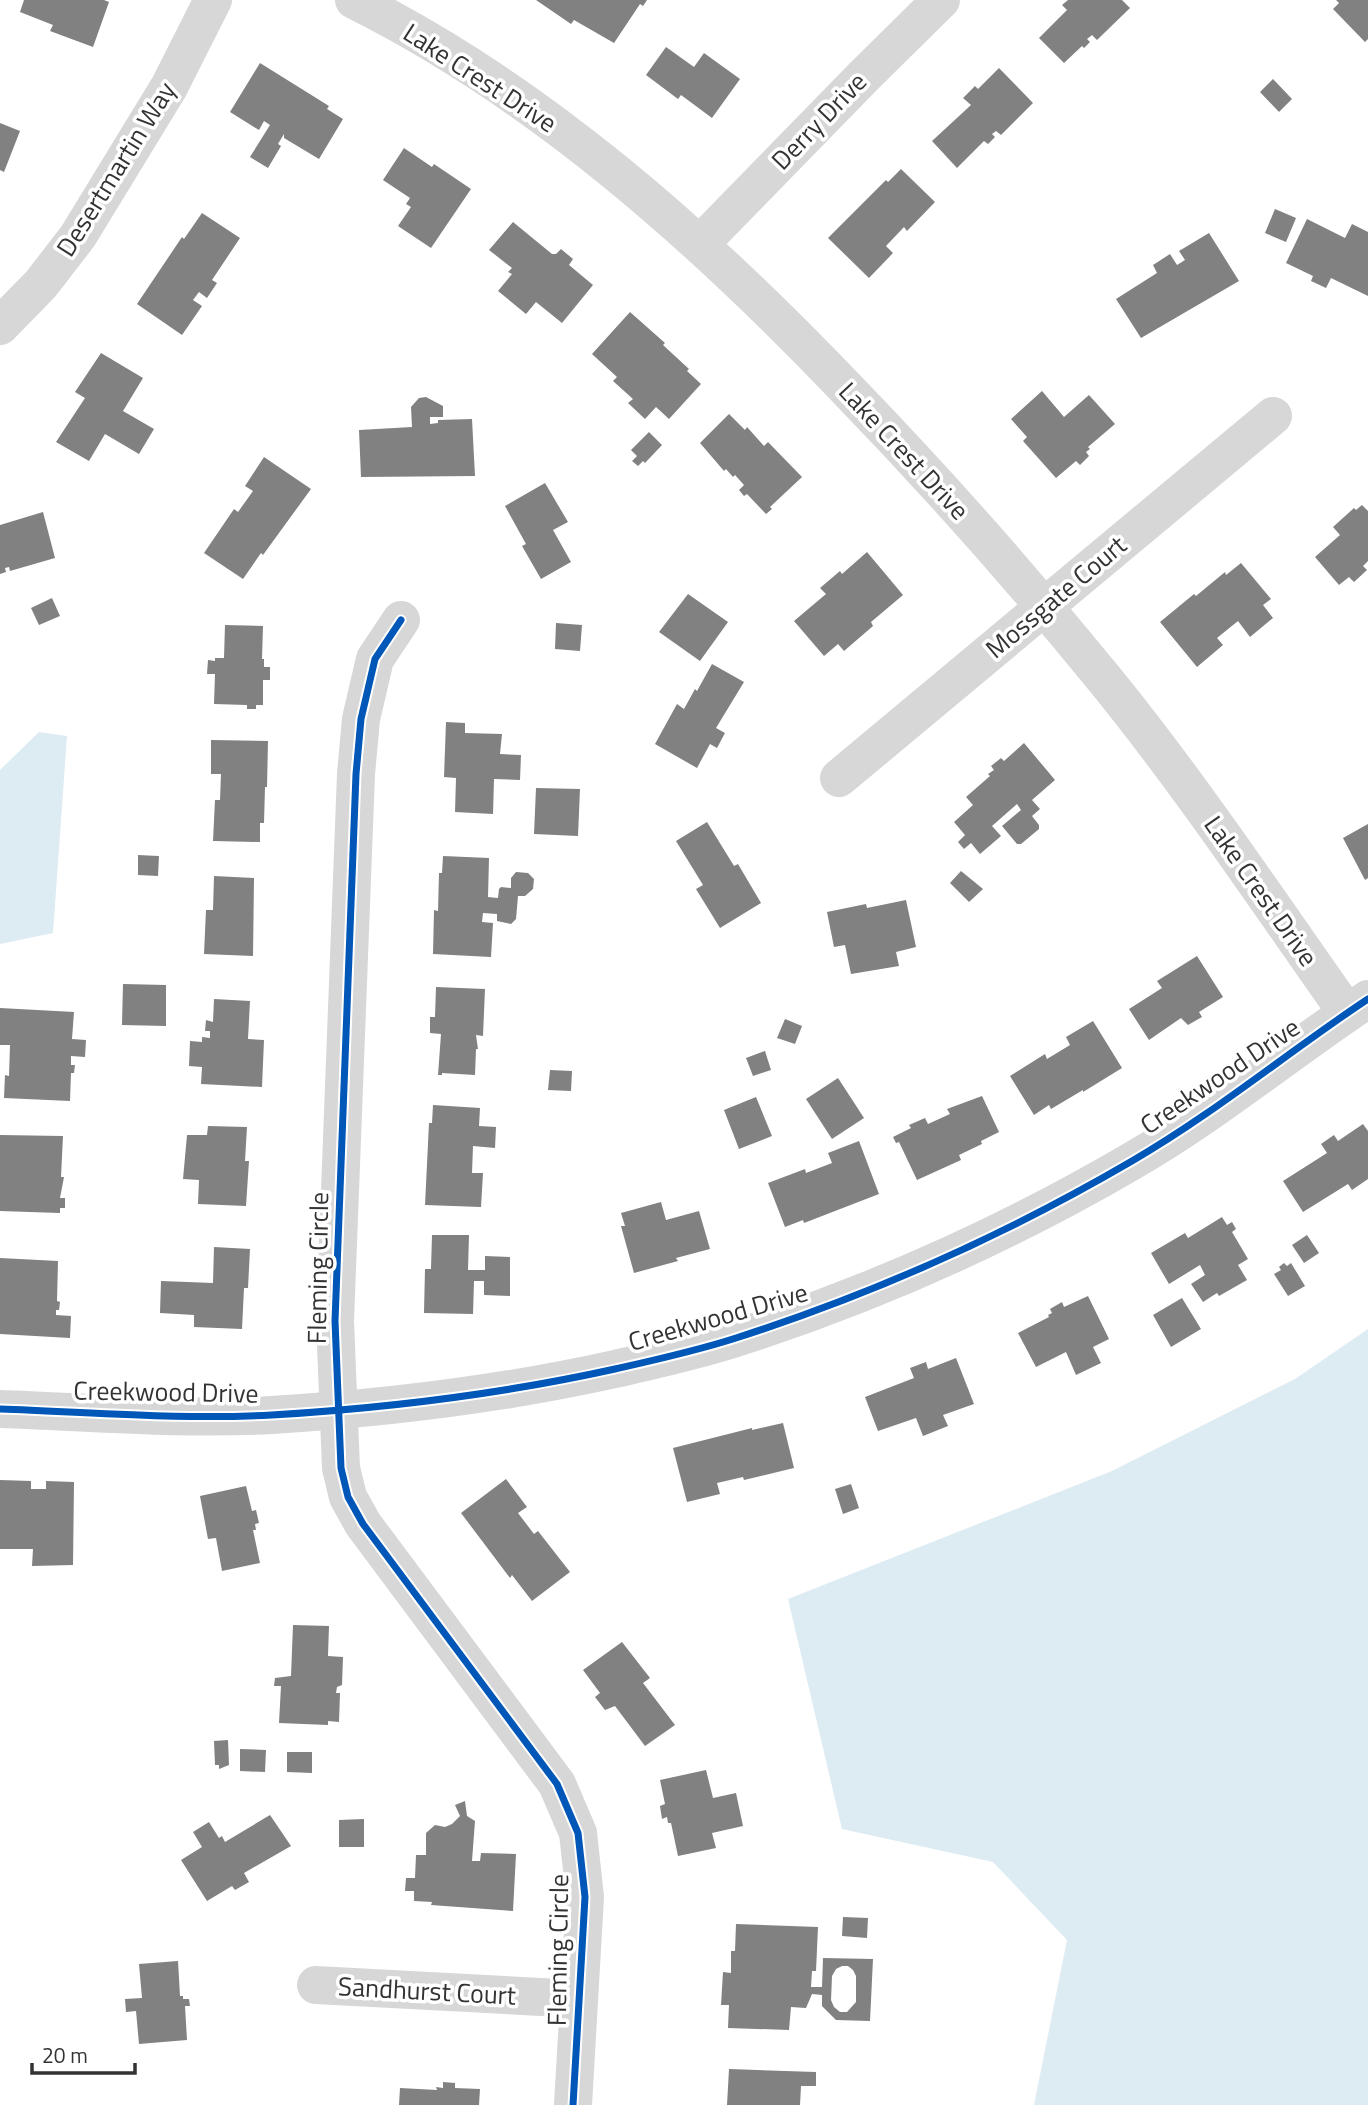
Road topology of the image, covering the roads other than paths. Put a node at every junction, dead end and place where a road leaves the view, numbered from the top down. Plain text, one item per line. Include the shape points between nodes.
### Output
1 (213, 0) edge
2 (354, 0) edge
3 (941, 0) edge
4 (700, 244) junction
5 (0, 326) edge
6 (1273, 416) dead end
7 (1044, 607) junction
8 (401, 620) dead end
9 (839, 778) dead end
10 (1357, 1006) edge
11 (0, 1409) edge
12 (339, 1409) junction
13 (316, 1985) dead end
14 (579, 1999) junction
15 (573, 2105) edge

1 - 5 street, Desertmartin Way via 169,87 78,236
2 - 4 street, Lake Crest Drive via 450,53 583,146
3 - 4 street, Derry Drive
4 - 7 street, Lake Crest Drive via 916,460
6 - 7 street, Mossgate Court
7 - 9 street, Mossgate Court
7 - 10 street, Lake Crest Drive
8 - 12 street, Fleming Circle via 375,659 361,719 356,774 335,1321
10 - 12 street, Creekwood Drive via 1248,1086 1133,1161 1006,1229 842,1301 699,1349 550,1383 396,1406
11 - 12 street, Creekwood Drive via 195,1415
12 - 14 street, Fleming Circle via 341,1468 358,1515 557,1784 578,1833 585,1897
13 - 14 street, Sandhurst Court
14 - 15 street, Fleming Circle

